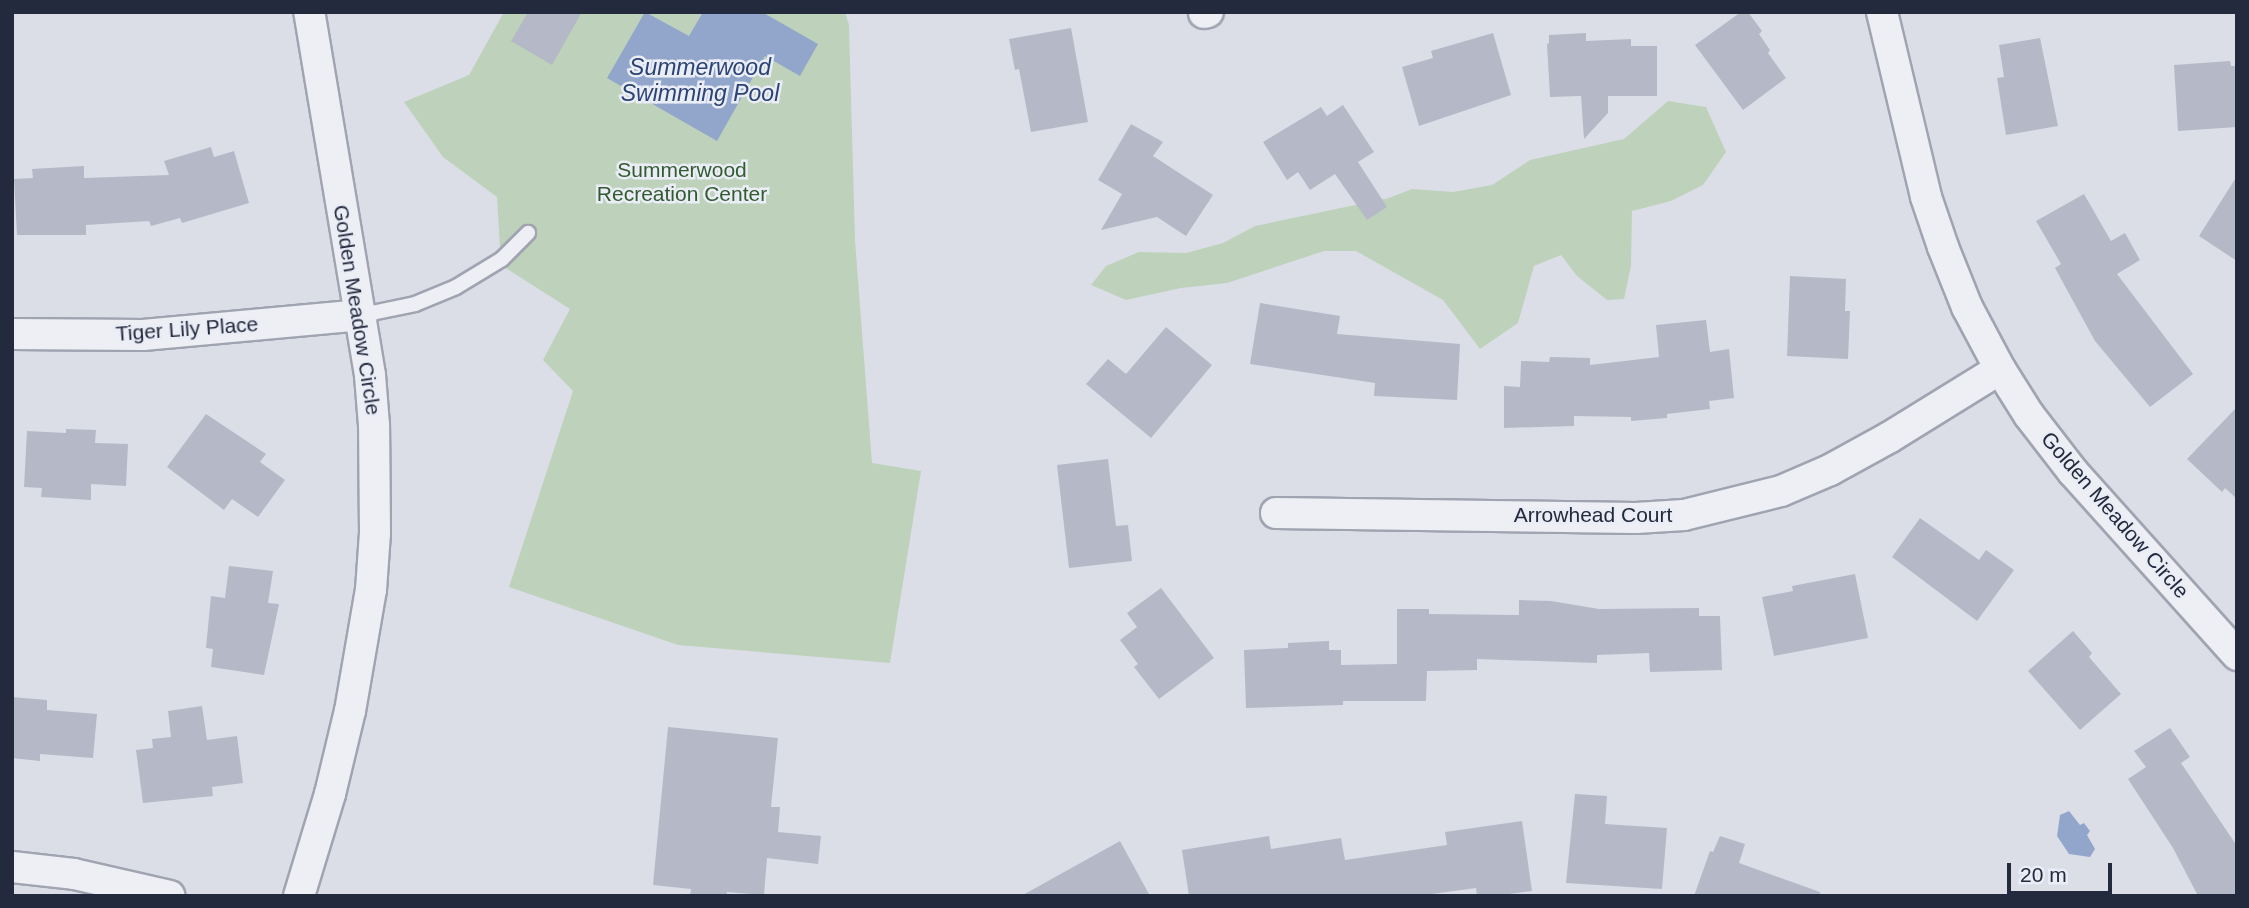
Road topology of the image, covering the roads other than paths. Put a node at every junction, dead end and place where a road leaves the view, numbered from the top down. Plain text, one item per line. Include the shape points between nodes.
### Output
1 (309, 12) edge
2 (1882, 12) edge
3 (528, 233) dead end
4 (362, 315) junction
5 (12, 334) edge
6 (2000, 369) junction
7 (1276, 513) dead end
8 (2237, 655) edge
9 (12, 867) edge
10 (170, 896) edge
11 (299, 896) edge

1 - 4 street, Golden Meadow Circle
2 - 6 street, Golden Meadow Circle via 1926,197 1967,307
3 - 4 lane via 502,259 456,288 415,304
4 - 5 street, Tiger Lily Place via 143,335
4 - 11 street, Golden Meadow Circle via 374,425 371,590 350,711
6 - 7 street, Arrowhead Court via 1830,470 1781,491 1684,515
6 - 8 street, Golden Meadow Circle via 2073,472
9 - 10 street via 98,879

